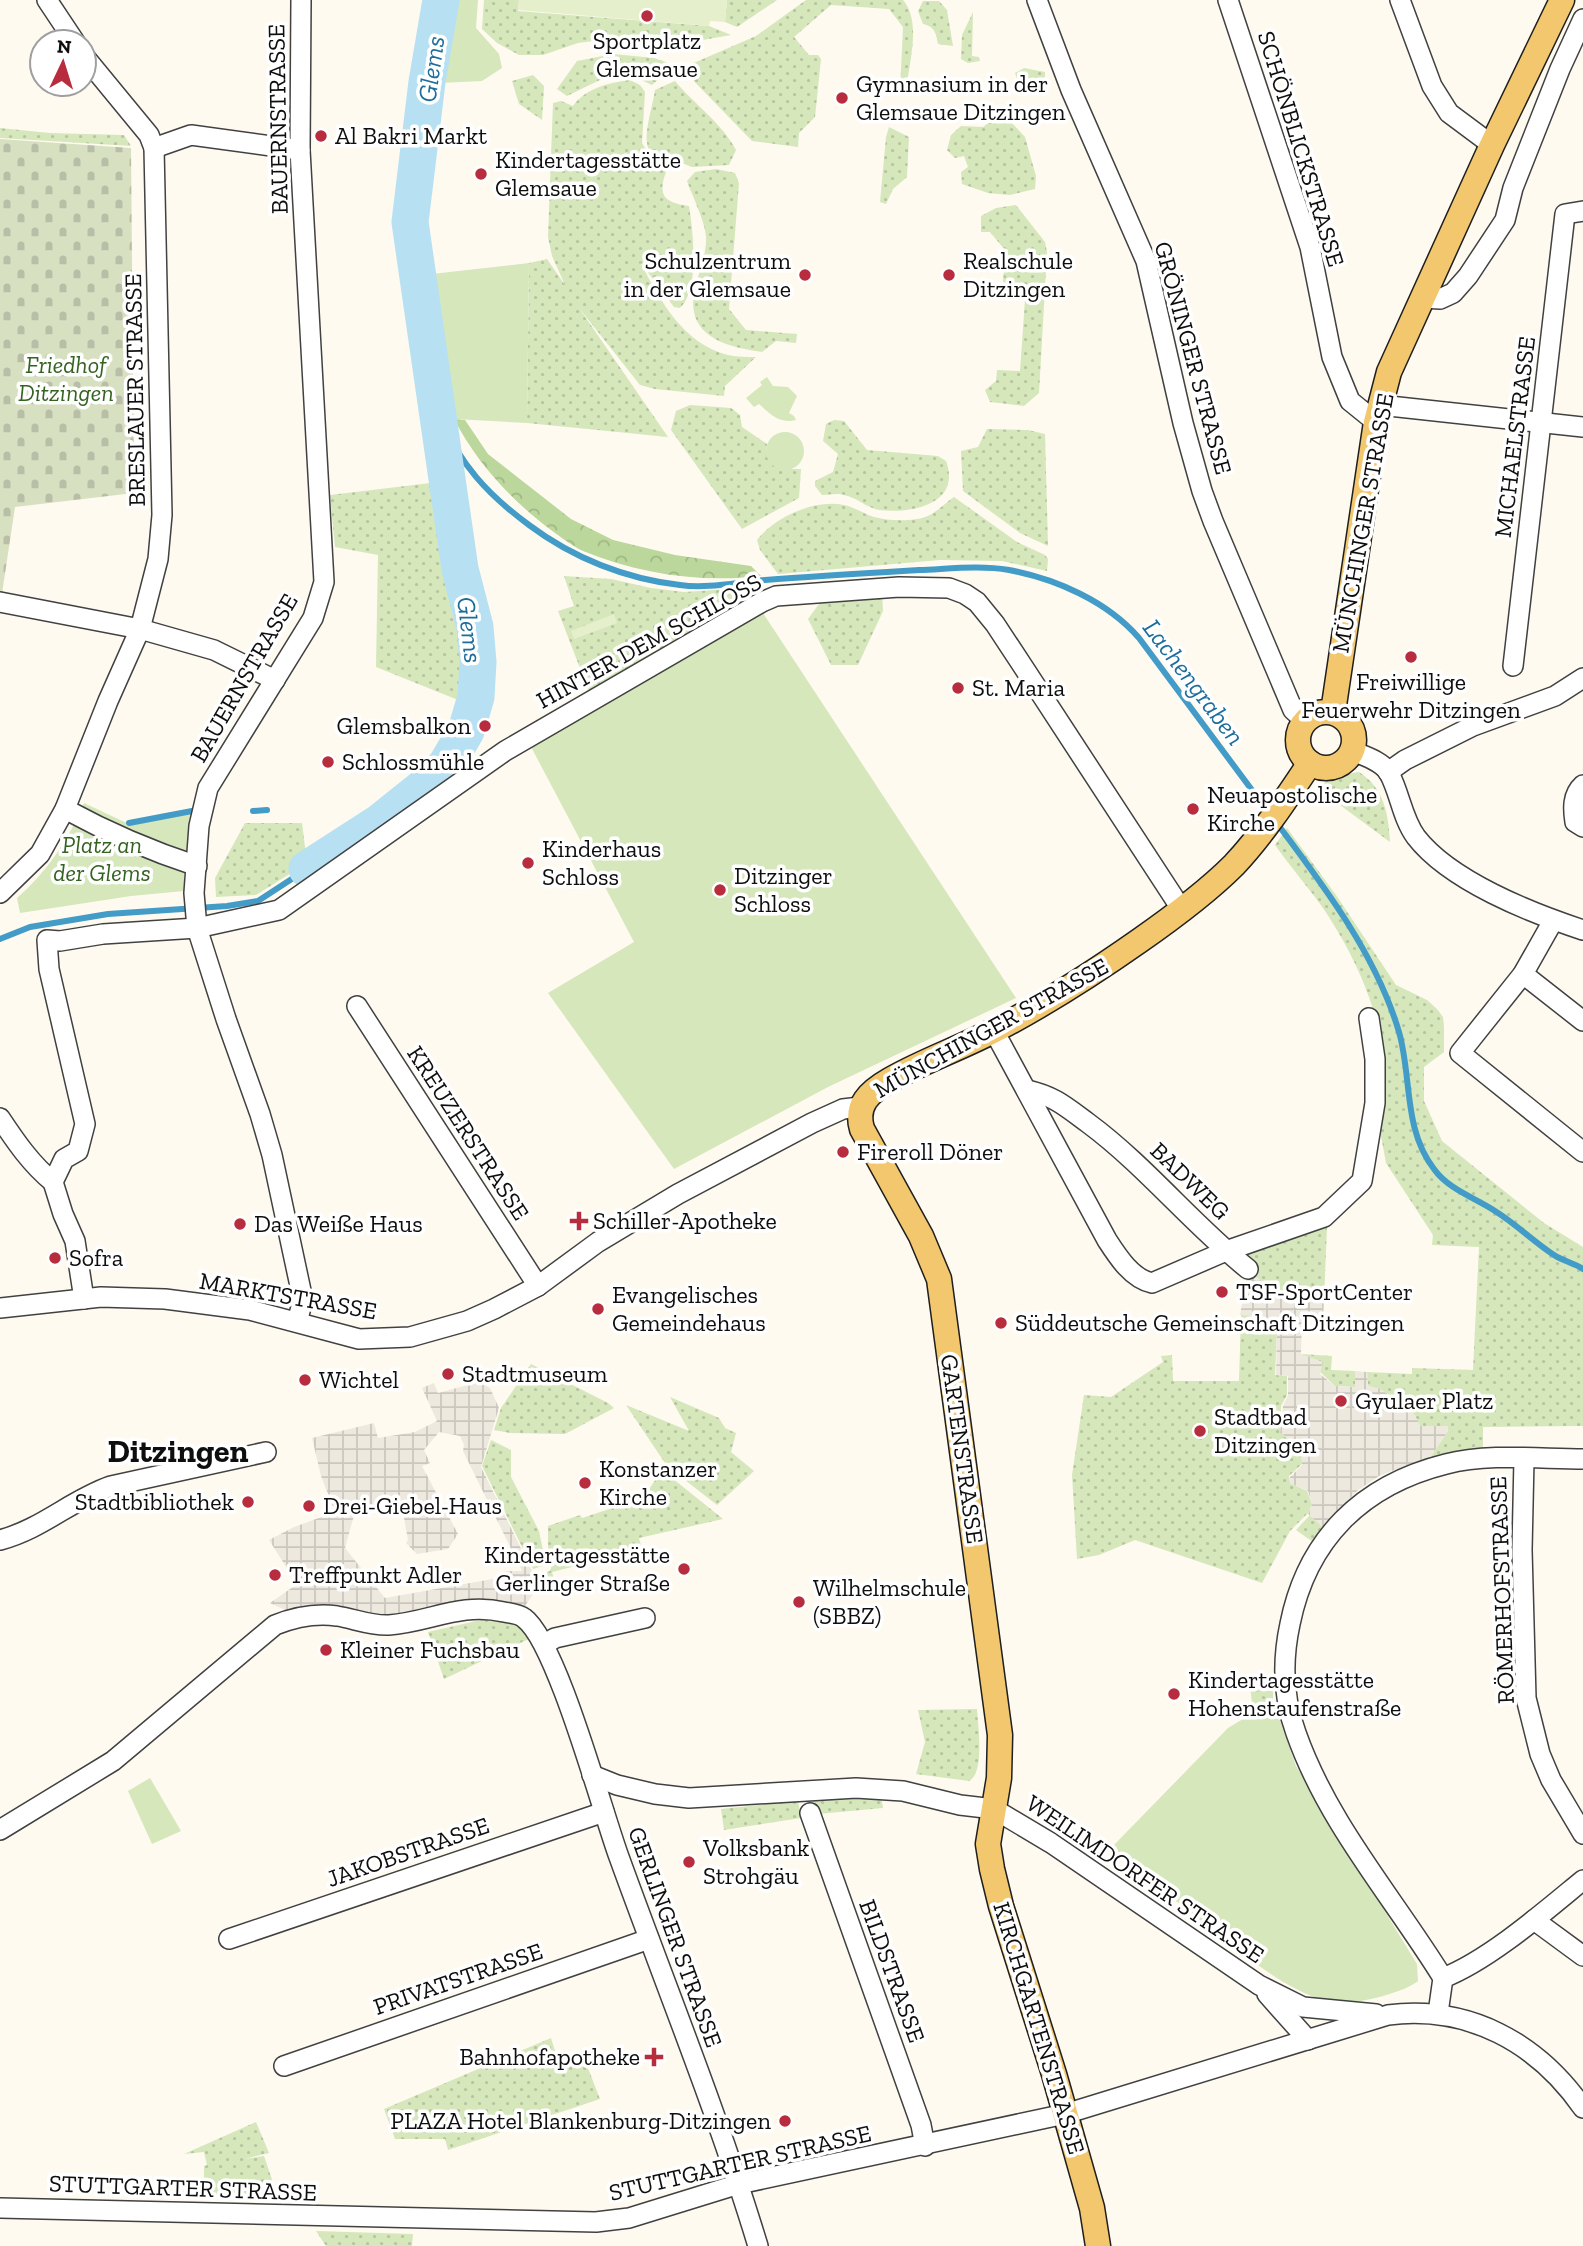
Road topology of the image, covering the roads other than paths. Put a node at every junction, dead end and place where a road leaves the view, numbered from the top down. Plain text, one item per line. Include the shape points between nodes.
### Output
1 (47, 0) edge
2 (301, 0) edge
3 (1228, 0) edge
4 (1401, 0) edge
5 (1562, 0) edge
6 (1041, 1) edge
7 (1583, 19) edge
8 (66, 28) edge
9 (98, 73) edge
10 (1492, 145) junction
11 (155, 148) junction
12 (300, 150) junction
13 (1574, 212) edge
14 (1422, 298) junction
15 (1378, 414) junction
16 (1542, 422) junction
17 (1583, 427) edge
18 (0, 602) edge
19 (140, 629) junction
20 (1513, 666) dead end
21 (1583, 678) edge
22 (275, 680) junction
23 (1333, 712) junction
24 (1305, 721) junction
25 (1353, 751) junction
26 (1310, 763) junction
27 (1388, 772) junction
28 (1583, 785) edge
29 (65, 809) junction
30 (1583, 827) edge
31 (197, 866) junction
32 (0, 893) edge
33 (1182, 911) junction
34 (1553, 920) junction
35 (196, 923) junction
36 (1583, 930) edge
37 (1522, 974) junction
38 (357, 1006) dead end
39 (1369, 1018) dead end
40 (1583, 1021) edge
41 (994, 1031) junction
42 (1027, 1090) junction
43 (860, 1107) junction
44 (0, 1118) edge
45 (1583, 1152) edge
46 (53, 1182) junction
47 (1226, 1251) junction
48 (1248, 1269) dead end
49 (538, 1286) junction
50 (84, 1299) junction
51 (0, 1308) edge
52 (297, 1322) junction
53 (441, 1329) joint
54 (266, 1452) dead end
55 (1524, 1459) junction
56 (1583, 1459) edge
57 (0, 1540) edge
58 (645, 1618) dead end
59 (545, 1644) junction
60 (592, 1775) junction
61 (994, 1809) junction
62 (604, 1812) junction
63 (810, 1813) dead end
64 (0, 1830) edge
65 (1583, 1834) edge
66 (1583, 1880) edge
67 (1534, 1920) junction
68 (229, 1939) dead end
69 (649, 1939) junction
70 (1583, 1956) edge
71 (1443, 1978) junction
72 (1259, 1985) junction
73 (1438, 2013) junction
74 (1388, 2015) junction
75 (1308, 2040) junction
76 (284, 2066) dead end
77 (1583, 2108) edge
78 (1065, 2114) junction
79 (925, 2146) junction
80 (739, 2184) junction
81 (0, 2208) edge
82 (758, 2246) edge
83 (1098, 2246) edge

1 - 8 street
2 - 12 street, BAUERNSTRASSE
3 - 15 street, SCHÖNBLICKSTRASSE via 1310,247 1332,356 1350,401
4 - 10 street via 1432,86 1449,113
5 - 10 main road, MÜNCHINGER STRASSE
6 - 24 street, GRÖNINGER STRASSE via 1071,90 1146,261 1206,501 1293,710
7 - 14 street via 1504,220 1453,293 1440,299
9 - 11 street
10 - 14 main road, MÜNCHINGER STRASSE
11 - 12 street via 191,135
11 - 19 street, BRESLAUER STRASSE via 162,515 158,558
12 - 22 street, BAUERNSTRASSE via 324,582 313,618
13 - 16 street, MICHAELSTRASSE
14 - 15 main road, MÜNCHINGER STRASSE via 1389,372
15 - 16 street
15 - 23 main road, MÜNCHINGER STRASSE
16 - 17 street
16 - 20 street, MICHAELSTRASSE
18 - 19 street
19 - 22 street via 214,650
19 - 29 street, BRESLAUER STRASSE
21 - 27 street via 1555,696 1473,726
22 - 31 street, BAUERNSTRASSE via 208,788 199,825
23 - 24 main road
23 - 25 main road via 1352,727
24 - 26 main road via 1299,748
25 - 26 main road via 1329,768
25 - 27 street
26 - 33 main road, MÜNCHINGER STRASSE via 1260,835
27 - 34 street via 1416,836 1431,851 1495,895
28 - 30 street via 1573,804 1574,822
29 - 31 street via 156,853
29 - 32 street, BRESLAUER STRASSE via 40,854
31 - 35 street, BAUERNSTRASSE
33 - 35 street, HINTER DEM SCHLOSS via 995,624 976,602 948,589 899,587 776,596 762,602 505,751 279,910
33 - 41 main road, MÜNCHINGER STRASSE via 1087,977
34 - 36 street
34 - 37 street
35 - 46 street, HINTER DEM SCHLOSS via 47,940 49,969 85,1124 78,1151 64,1159
35 - 52 street, BAUERNSTRASSE via 272,1156 303,1300
37 - 40 street
37 - 45 street via 1461,1053
38 - 49 street, KREUZERSTRASSE
39 - 47 street, BADWEG via 1375,1103 1362,1181 1324,1217
41 - 42 street
41 - 43 main road, MÜNCHINGER STRASSE via 888,1081
42 - 47 street, BADWEG via 1047,1094 1110,1139
42 - 47 street via 1107,1240 1143,1281 1170,1277
43 - 49 street, MÜNCHINGER STRASSE via 812,1123 678,1194 598,1242
43 - 61 main road, GARTENSTRASSE via 862,1129 921,1236 939,1279 1000,1735
44 - 46 street via 14,1141
46 - 50 street via 75,1241
47 - 48 street
49 - 53 street, MÜNCHINGER STRASSE via 494,1310
50 - 51 street, MARKTSTRASSE
50 - 52 street, MARKTSTRASSE via 165,1299 250,1310
52 - 53 street, MARKTSTRASSE via 359,1339 410,1337
54 - 57 street via 111,1486 22,1534
55 - 56 street
55 - 65 street, RÖMERHOFSTRASSE via 1526,1698 1540,1754
55 - 71 street via 1447,1463 1399,1480 1357,1506 1312,1560 1296,1594 1287,1639 1287,1706 1313,1772 1337,1819
58 - 59 street
59 - 60 street, GERLINGER STRASSE
59 - 64 street, GERLINGER STRASSE via 523,1616 487,1608 454,1610 391,1625 335,1616 295,1617 275,1625 113,1761
60 - 61 street, WEILIMDORFER STRASSE via 617,1786 689,1798 856,1788 903,1791
60 - 62 street, GERLINGER STRASSE
61 - 72 street, WEILIMDORFER STRASSE
61 - 78 main road, KIRCHGARTENSTRASSE via 988,1844 1001,1906
62 - 68 street, JAKOBSTRASSE
62 - 69 street, GERLINGER STRASSE
63 - 79 street, BILDSTRASSE
66 - 67 street
67 - 70 street
67 - 71 street via 1463,1970
69 - 76 street, PRIVATSTRASSE
69 - 80 street, GERLINGER STRASSE
71 - 73 street
72 - 74 street, WEILIMDORFER STRASSE via 1304,2007
72 - 75 street, WEILIMDORFER STRASSE
73 - 74 street, WEILIMDORFER STRASSE
73 - 77 street, WEILIMDORFER STRASSE via 1500,2034 1527,2049 1551,2069
74 - 75 street, WEILIMDORFER STRASSE
75 - 78 street, STUTTGARTER STRASSE
78 - 79 street, STUTTGARTER STRASSE
78 - 83 main road, KIRCHGARTENSTRASSE
79 - 80 street, STUTTGARTER STRASSE
80 - 81 street, STUTTGARTER STRASSE via 629,2218 596,2222
80 - 82 street, GERLINGER STRASSE

